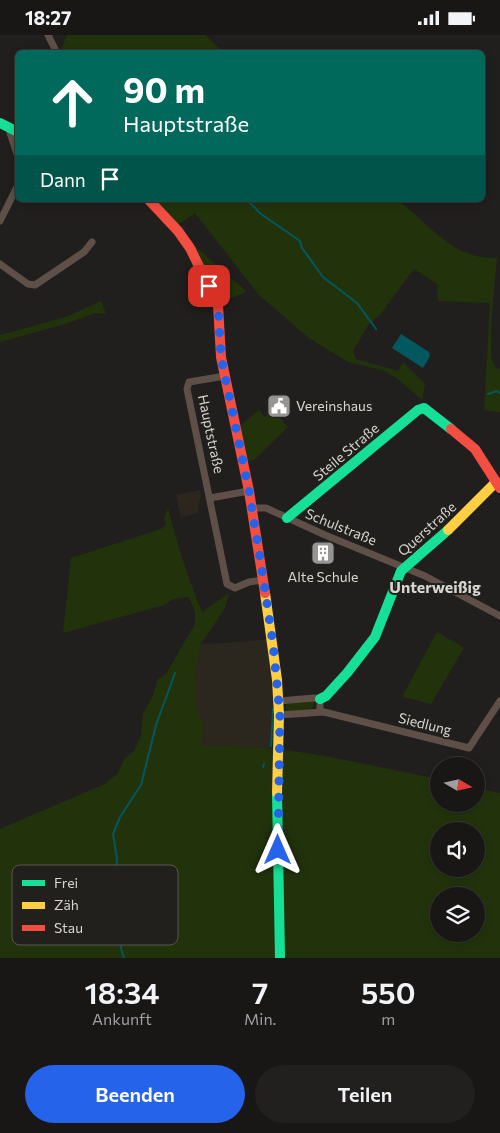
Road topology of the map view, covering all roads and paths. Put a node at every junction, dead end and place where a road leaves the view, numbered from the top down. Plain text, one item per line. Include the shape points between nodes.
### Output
1 (48, 35) edge
2 (55, 50) edge
3 (0, 123) edge
4 (15, 131) edge
5 (15, 149) edge
6 (15, 191) edge
7 (151, 202) edge
8 (0, 221) edge
9 (92, 242) dead end
10 (0, 263) edge
11 (224, 376) junction
12 (498, 485) edge
13 (249, 491) junction
14 (210, 498) junction
15 (252, 508) junction
16 (287, 518) junction
17 (405, 567) junction
18 (264, 580) junction
19 (500, 617) edge
20 (320, 699) junction
21 (279, 701) junction
22 (500, 701) edge
23 (320, 711) junction
24 (280, 715) junction
25 (280, 958) edge

1 - 2 street
3 - 4 street
4 - 5 street via 10,136
6 - 8 street
7 - 11 street, Hauptstraße via 190,248 218,305
9 - 10 street via 84,252 35,285 28,284
11 - 13 street, Hauptstraße
11 - 14 street, Hauptstraße via 189,382 187,386
12 - 16 street, Steile Straße via 472,445 424,408
12 - 17 street, Querstraße
13 - 14 street
13 - 15 street, Hauptstraße
14 - 18 street, Hauptstraße via 226,584 234,587
15 - 16 street, Schulstraße via 266,508
15 - 18 street, Hauptstraße
16 - 17 street, Schulstraße
17 - 19 street, Schulstraße
17 - 20 street, Querstraße via 370,646
18 - 21 street, Hauptstraße
20 - 21 street
20 - 23 street
21 - 24 street, Hauptstraße
22 - 23 street, Siedlung via 469,748
23 - 24 street, Siedlung
24 - 25 street, Hauptstraße via 277,827

